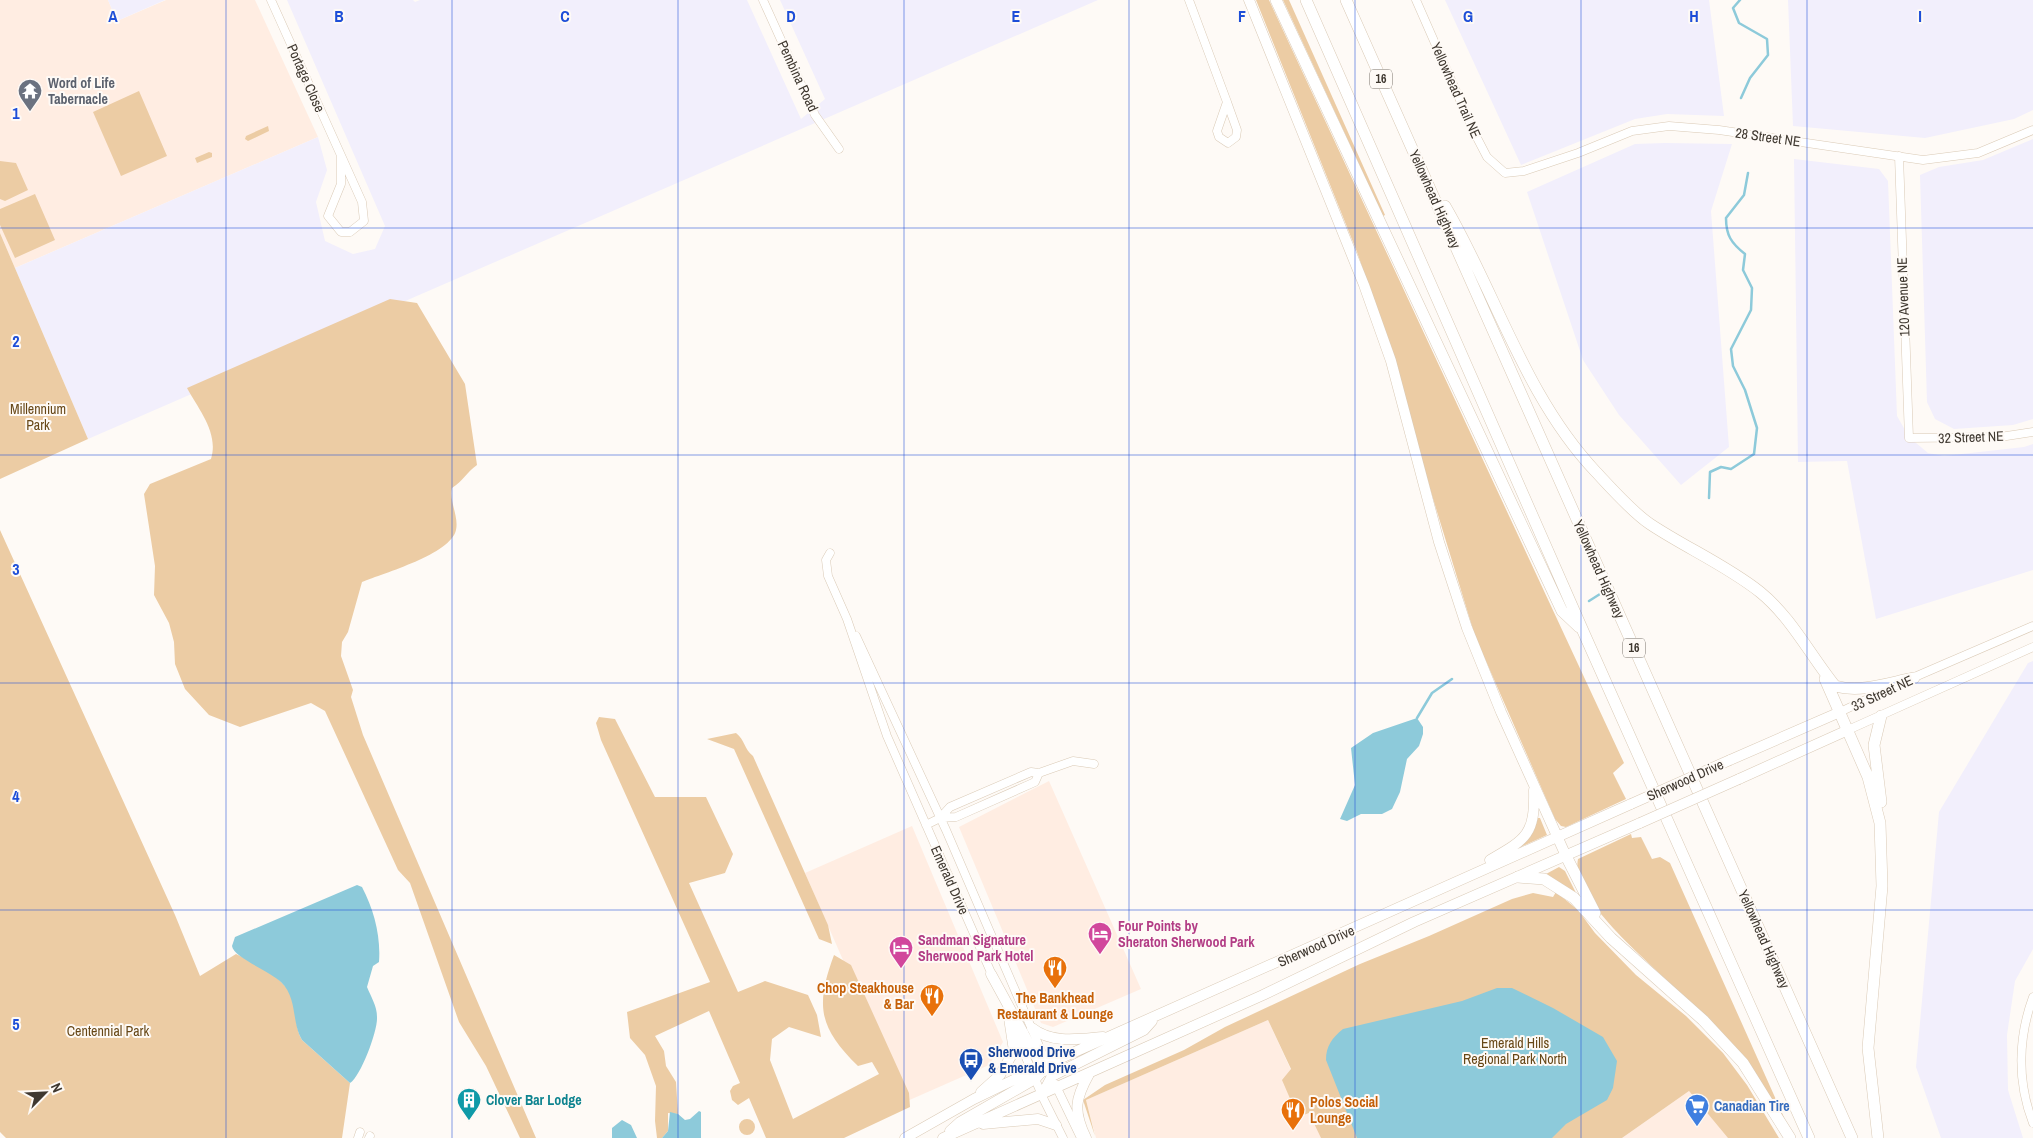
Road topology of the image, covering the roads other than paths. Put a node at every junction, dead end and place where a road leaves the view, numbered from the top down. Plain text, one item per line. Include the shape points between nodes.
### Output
1 (271, 0) edge
2 (764, 0) edge
3 (1189, 0) edge
4 (1249, 0) edge
5 (1276, 0) edge
6 (1306, 0) edge
7 (1346, 0) edge
8 (1416, 0) edge
9 (1227, 102) junction
10 (2033, 130) edge
11 (839, 149) dead end
12 (341, 156) junction
13 (1899, 156) junction
14 (1416, 157) junction
15 (1505, 173) joint
16 (2033, 432) edge
17 (1909, 438) joint
18 (830, 553) dead end
19 (847, 619) junction
20 (2033, 626) edge
21 (1583, 631) junction
22 (2033, 647) edge
23 (1818, 664) junction
24 (1914, 678) junction
25 (1840, 712) junction
26 (1881, 716) junction
27 (1848, 730) junction
28 (1730, 760) joint
29 (1094, 764) dead end
30 (1738, 779) joint
31 (1534, 787) junction
32 (940, 818) junction
33 (1880, 823) junction
34 (926, 825) junction
35 (1557, 837) junction
36 (1566, 856) junction
37 (1518, 876) junction
38 (1454, 883) junction
39 (1611, 938) junction
40 (991, 974) junction
41 (2033, 997) edge
42 (1156, 1016) junction
43 (1009, 1018) junction
44 (1032, 1028) junction
45 (1109, 1037) junction
46 (1043, 1072) junction
47 (1089, 1074) junction
48 (1057, 1088) junction
49 (1042, 1095) junction
50 (974, 1099) junction
51 (2033, 1123) edge
52 (1056, 1125) junction
53 (969, 1126) junction
54 (905, 1138) edge
55 (944, 1138) edge
56 (1063, 1138) edge
57 (1081, 1138) edge
58 (1086, 1138) edge
59 (1790, 1138) edge
60 (1809, 1138) edge
61 (1852, 1138) edge
62 (1878, 1138) edge

1 - 12 street, Portage Close
2 - 11 street, Pembina Road via 815,115
3 - 9 street
4 - 31 main road via 1364,285 1391,361 1439,542 1467,628
5 - 21 highway via 1562,611
6 - 21 highway
7 - 14 highway, Yellowhead Highway / 16
8 - 15 street, Yellowhead Trail NE via 1487,156
9 - 9 street via 1217,132 1219,138 1228,143 1236,137 1238,130
10 - 13 street, 28 Street NE via 1978,153 1924,160
12 - 12 street, Portage Close via 340,184 328,216 341,232 350,232 364,221 362,202
13 - 15 street, 28 Street NE via 1719,130 1669,126 1632,131 1524,172
13 - 17 street, 120 Avenue NE
14 - 23 highway via 1467,244 1537,392 1564,434 1649,523 1760,592 1783,613
14 - 61 highway, Yellowhead Highway / 16
16 - 17 street, 32 Street NE via 2000,437
18 - 19 street, Emerald Drive via 826,560 828,576
19 - 32 street, Emerald Drive
19 - 34 street, Emerald Drive via 887,736
20 - 24 street, 33 Street NE
21 - 60 highway
22 - 26 street, 33 Street NE
23 - 24 highway via 1835,686 1846,689
23 - 25 highway
24 - 25 street, 33 Street NE
25 - 27 highway
25 - 28 main road, 33 Street NE
26 - 27 street, 33 Street NE
26 - 33 highway via 1874,745 1882,811
27 - 30 main road, 33 Street NE
27 - 33 highway via 1868,778
28 - 35 main road, Sherwood Drive, bridge
29 - 32 street via 1073,761 1039,773 1030,772 950,807
30 - 36 main road, Sherwood Drive, bridge
31 - 35 main road
31 - 38 main road via 1534,816 1524,838
32 - 34 street
32 - 44 street, Emerald Drive
33 - 62 highway via 1882,886 1868,1048
34 - 40 street, Emerald Drive
35 - 36 main road
35 - 38 main road, Sherwood Drive
36 - 37 main road, Sherwood Drive
36 - 39 highway via 1587,901
37 - 39 highway via 1544,879 1556,886 1574,898
37 - 47 main road, Sherwood Drive
38 - 42 main road, Sherwood Drive
39 - 59 highway via 1703,1020 1743,1063
40 - 43 street, Emerald Drive
40 - 46 main road
41 - 51 street via 2024,1024 2021,1078
42 - 45 main road, Sherwood Drive
42 - 46 main road via 1144,1030
43 - 46 street, Emerald Drive
43 - 50 main road via 1014,1051 1000,1075
44 - 45 main road via 1057,1040
44 - 46 street, Emerald Drive via 1041,1050
45 - 46 main road, Sherwood Drive
46 - 48 main road
46 - 49 main road
46 - 50 main road, Sherwood Drive
46 - 55 main road via 960,1122
47 - 48 main road, Sherwood Drive
47 - 58 main road via 1076,1098
48 - 49 main road, Sherwood Drive
48 - 57 street
49 - 52 street
49 - 53 main road, Sherwood Drive
50 - 54 main road, Sherwood Drive
52 - 53 main road via 1038,1119
52 - 56 street
53 - 55 main road, Sherwood Drive

